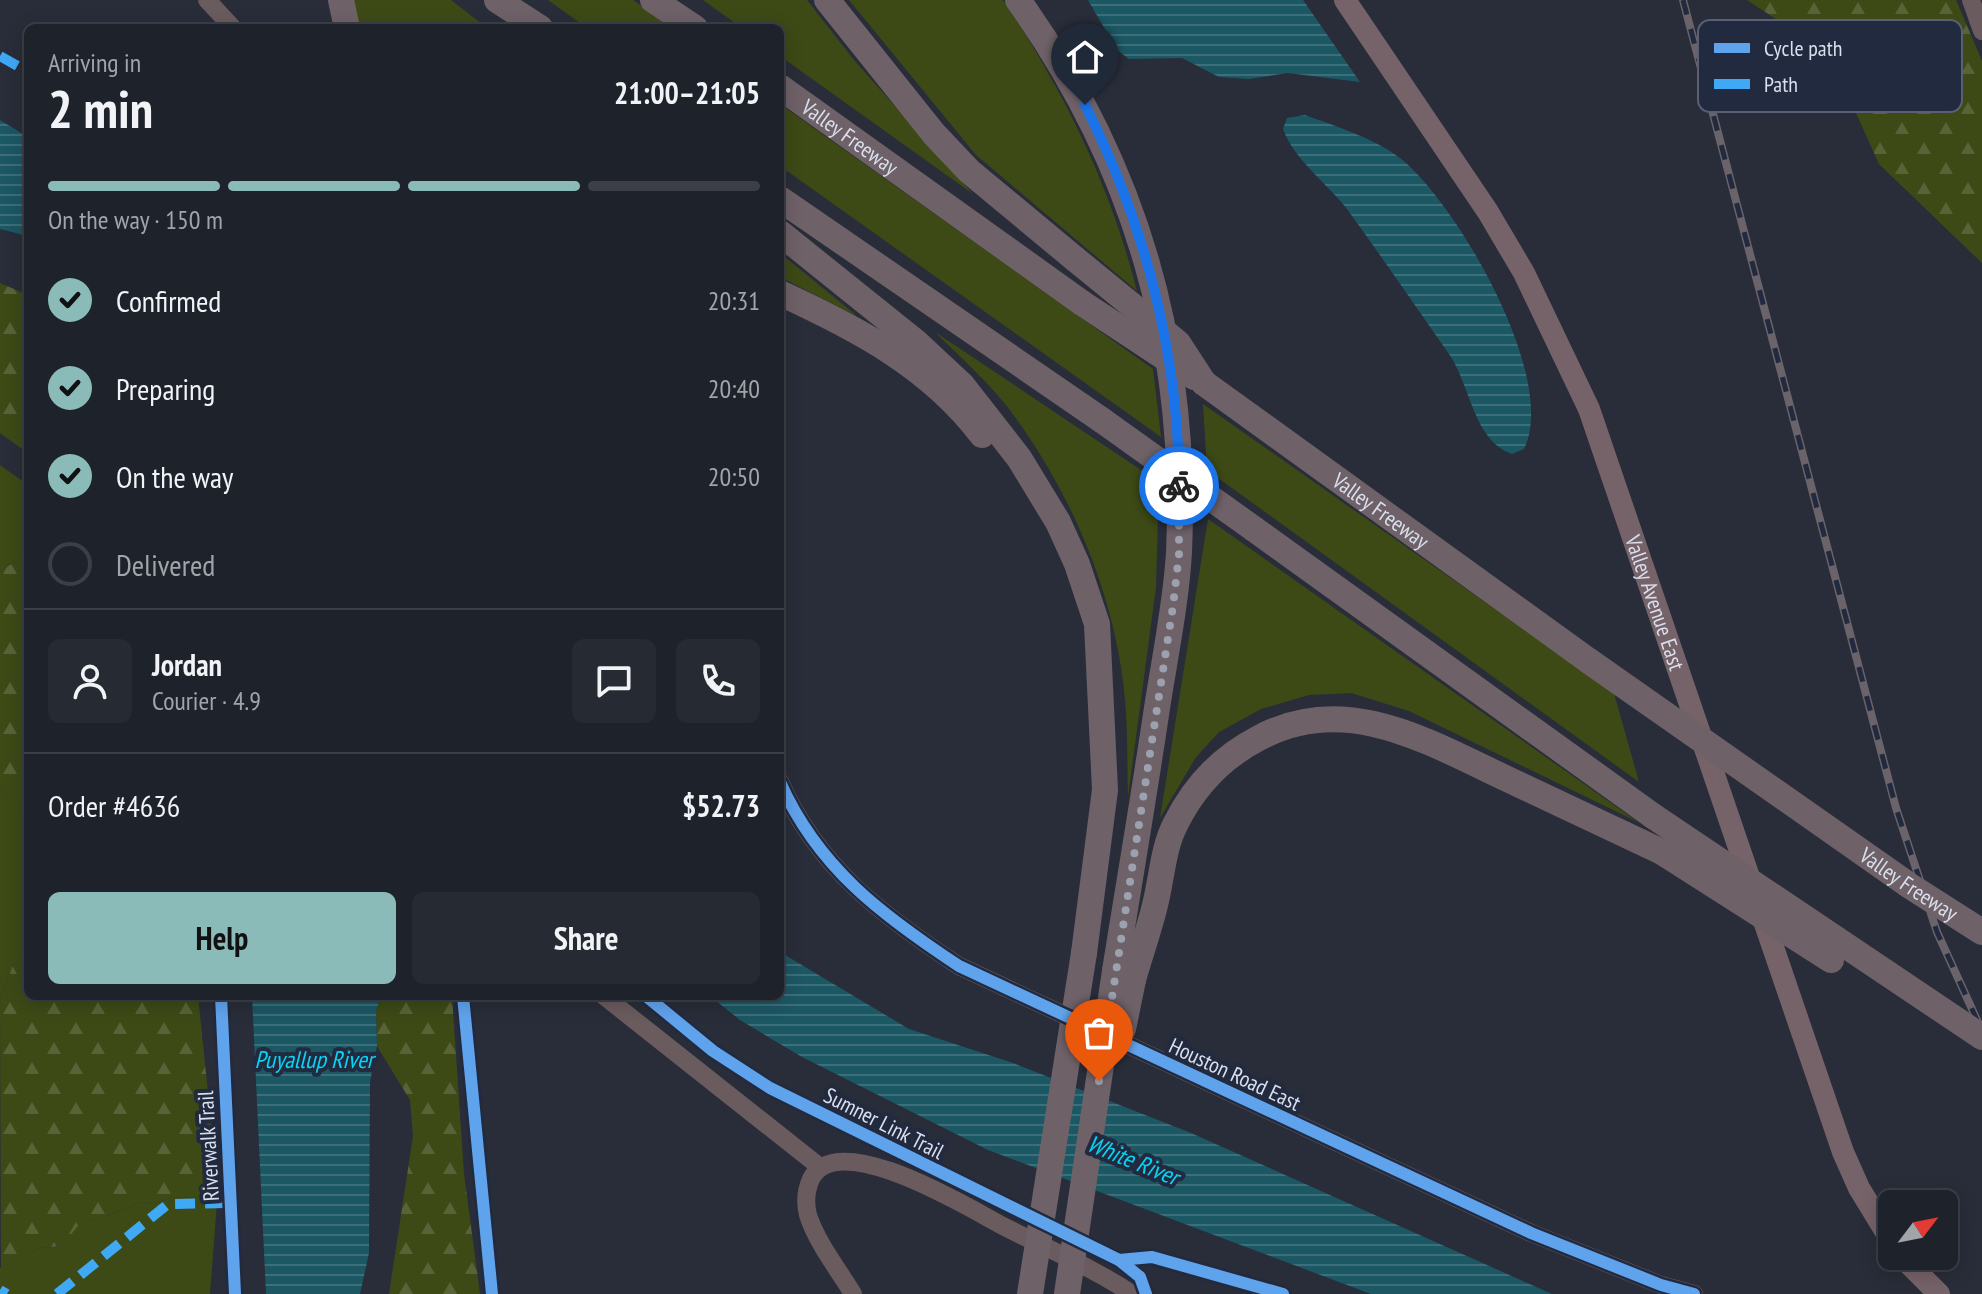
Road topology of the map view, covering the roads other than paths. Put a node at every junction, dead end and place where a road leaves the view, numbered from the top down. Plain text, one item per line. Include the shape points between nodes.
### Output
1 (207, 0) edge
2 (341, 0) edge
3 (494, 0) edge
4 (653, 0) edge
5 (827, 0) edge
6 (1018, 0) edge
7 (1345, 0) edge
8 (1971, 0) edge
9 (229, 24) edge
10 (346, 24) edge
11 (521, 24) edge
12 (533, 24) edge
13 (689, 24) edge
14 (1982, 31) edge
15 (784, 90) edge
16 (784, 202) edge
17 (784, 236) edge
18 (784, 295) edge
19 (1204, 383) junction
20 (1102, 706) junction
21 (784, 789) edge
22 (1982, 932) edge
23 (1124, 976) junction
24 (609, 1000) edge
25 (1982, 1037) edge
26 (1982, 1048) edge
27 (820, 1167) junction
28 (1878, 1220) edge
29 (1915, 1270) edge
30 (853, 1294) edge
31 (1030, 1294) edge
32 (1067, 1294) edge
33 (1132, 1294) edge
34 (1694, 1294) edge
35 (1939, 1294) edge

1 - 9 street
2 - 10 highway
3 - 11 highway
3 - 12 highway
4 - 13 highway
5 - 19 highway, bridge via 969,171 1178,343
6 - 23 highway via 1057,54 1101,136 1139,236 1174,379 1179,554
7 - 28 main road, Valley Avenue East via 1517,261 1589,409 1843,1152
8 - 14 street
15 - 19 highway, Valley Freeway, bridge via 1082,303
16 - 25 highway, bridge via 1103,421 1653,816
17 - 20 highway via 962,385 1019,458 1077,564 1097,624
18 - 20 highway via 911,365 979,431 1025,497 1061,569 1084,629
19 - 22 highway, Valley Freeway, bridge via 1589,661
20 - 31 highway, bridge via 1105,790
21 - 34 street, Houston Road East via 836,871 902,929 959,966 1531,1233
23 - 26 highway, bridge via 1175,823 1208,774 1239,747 1273,730 1309,720 1358,719 1413,734 1662,852 1882,994
23 - 32 highway, bridge via 1115,1067 1089,1156
24 - 27 street
27 - 30 street via 806,1195 808,1215
27 - 33 street via 845,1160 875,1164
29 - 35 main road

